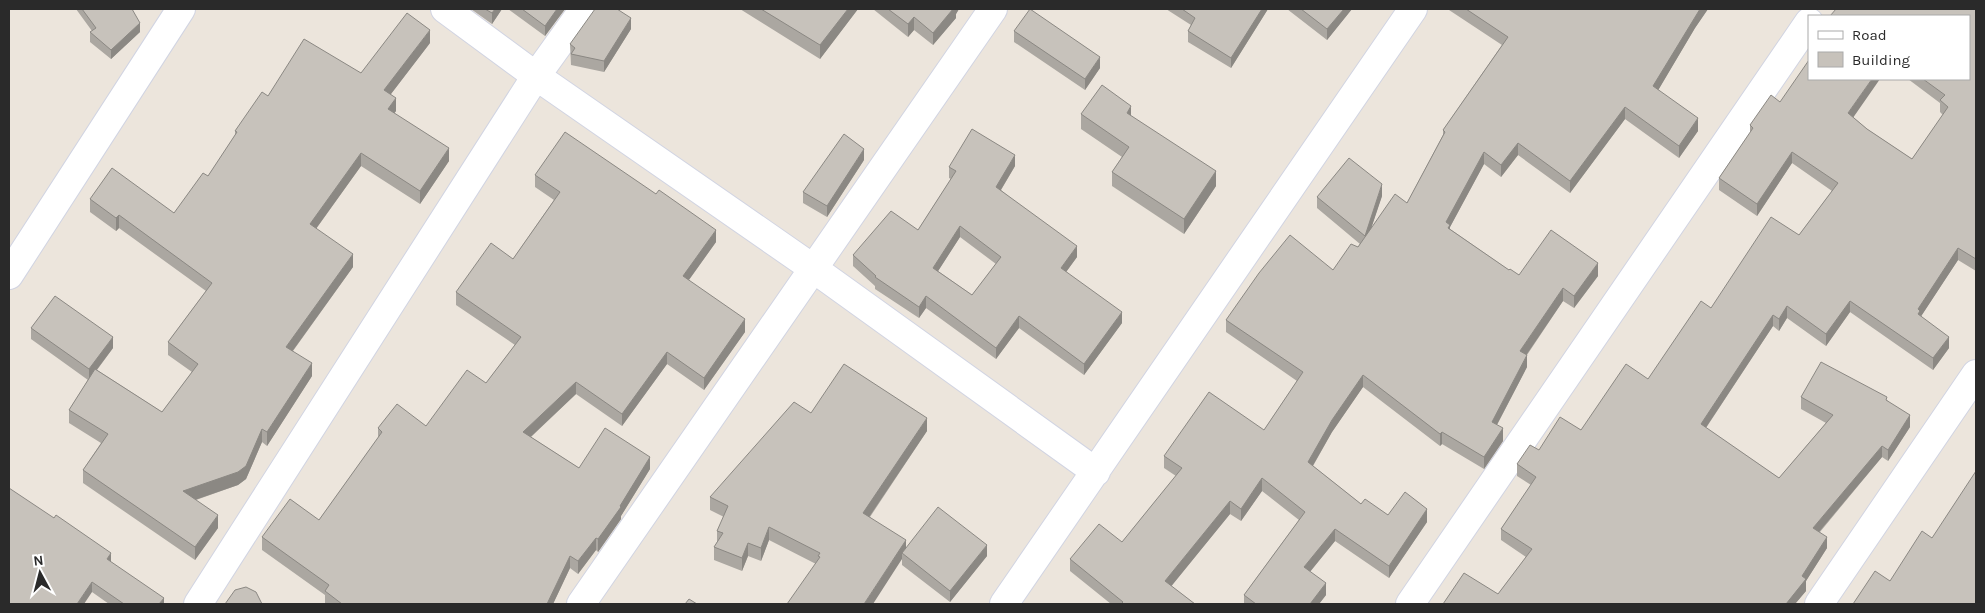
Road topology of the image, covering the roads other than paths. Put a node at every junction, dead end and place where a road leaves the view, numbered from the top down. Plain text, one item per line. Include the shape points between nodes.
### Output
1 (182, 9) edge
2 (445, 9) edge
3 (584, 9) edge
4 (993, 9) edge
5 (1412, 9) edge
6 (1808, 23) edge
7 (536, 76) junction
8 (12, 262) edge
9 (814, 269) junction
10 (1976, 374) edge
11 (1096, 472) junction
12 (198, 604) edge
13 (581, 604) edge
14 (1004, 604) edge
15 (1410, 604) edge
16 (1819, 604) edge

1 - 8 street
2 - 7 street
3 - 7 street
4 - 9 street
5 - 11 street
6 - 15 street
7 - 9 street
7 - 12 street
9 - 11 street
9 - 13 street
10 - 16 street
11 - 14 street

